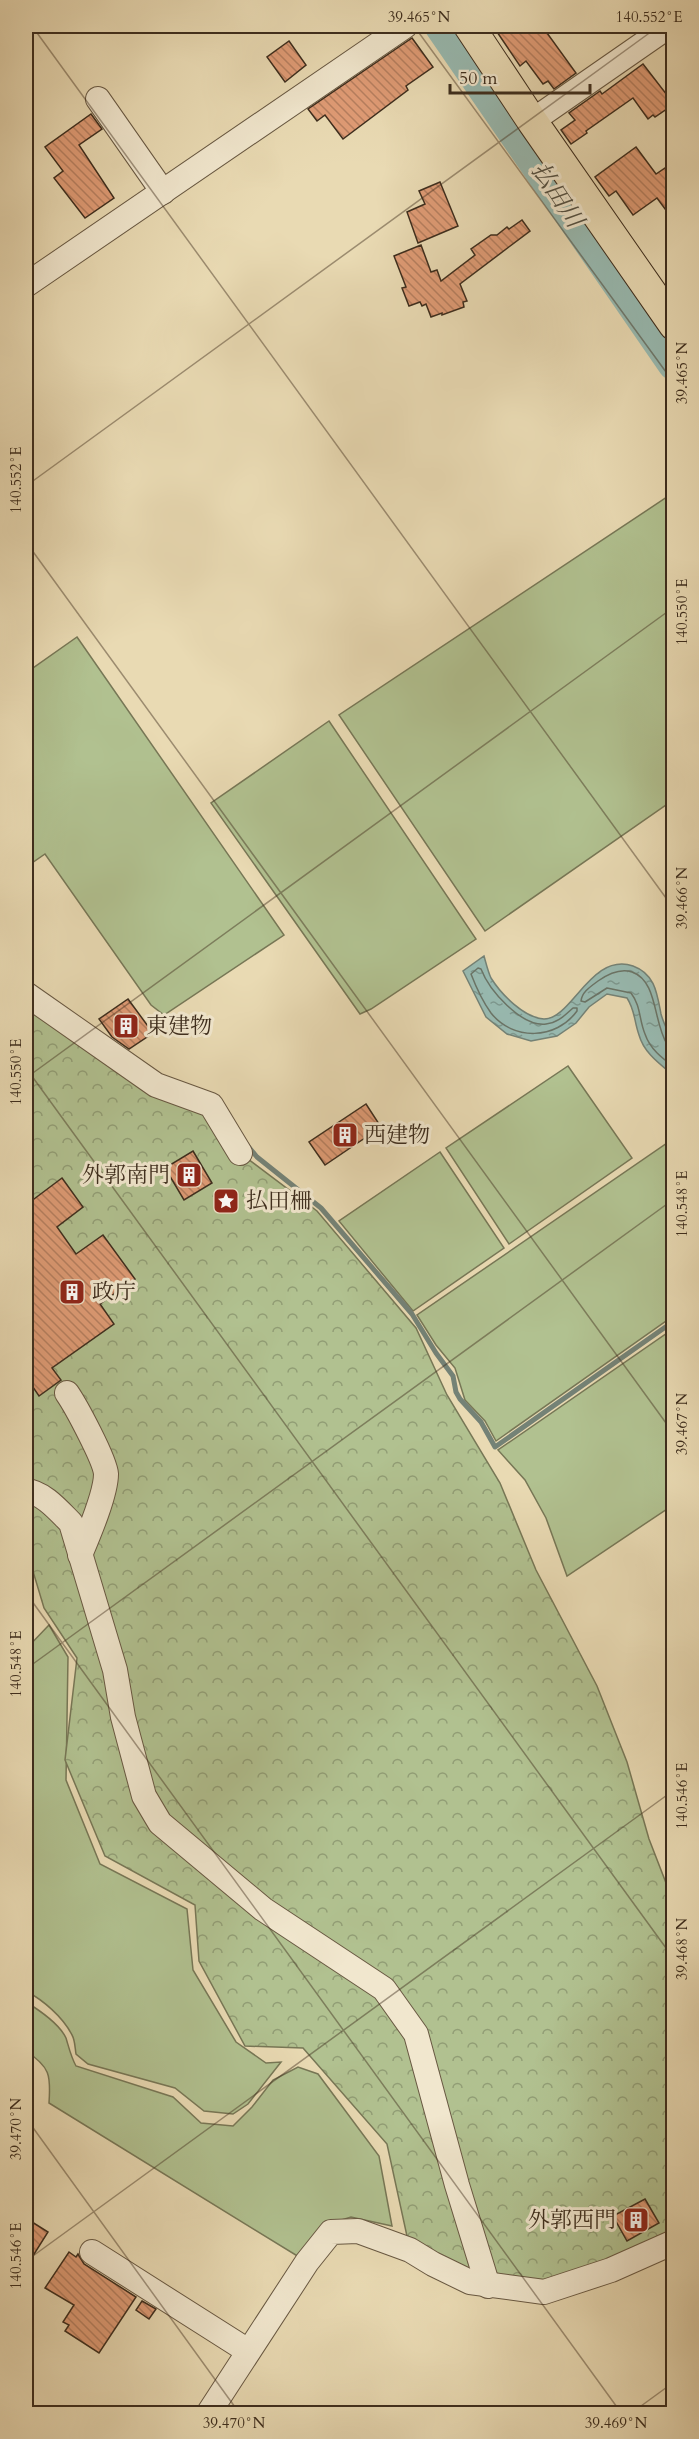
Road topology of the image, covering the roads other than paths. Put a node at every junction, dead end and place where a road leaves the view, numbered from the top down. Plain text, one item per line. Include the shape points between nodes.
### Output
1 (405, 26) edge
2 (469, 26) edge
3 (669, 26) edge
4 (98, 99) dead end
5 (532, 121) junction
6 (163, 192) junction
7 (26, 285) edge
8 (674, 325) edge
9 (26, 994) edge
10 (240, 1153) dead end
11 (67, 1393) dead end
12 (26, 1491) edge
13 (81, 1555) junction
14 (674, 2242) edge
15 (92, 2252) dead end
16 (488, 2286) junction
17 (249, 2351) junction
18 (208, 2414) edge

1 - 6 street
2 - 5 main road
3 - 5 street
4 - 6 street
5 - 8 main road
6 - 7 street
9 - 10 street via 156,1085 211,1105
11 - 13 street via 80,1412 106,1473
12 - 13 street via 55,1506 71,1523
13 - 16 street via 115,1670 144,1796 160,1823 263,1909 384,1989 416,2034
14 - 16 street via 603,2273 544,2292
15 - 17 street
16 - 17 street via 470,2282 410,2250 358,2231 331,2232
17 - 18 street

